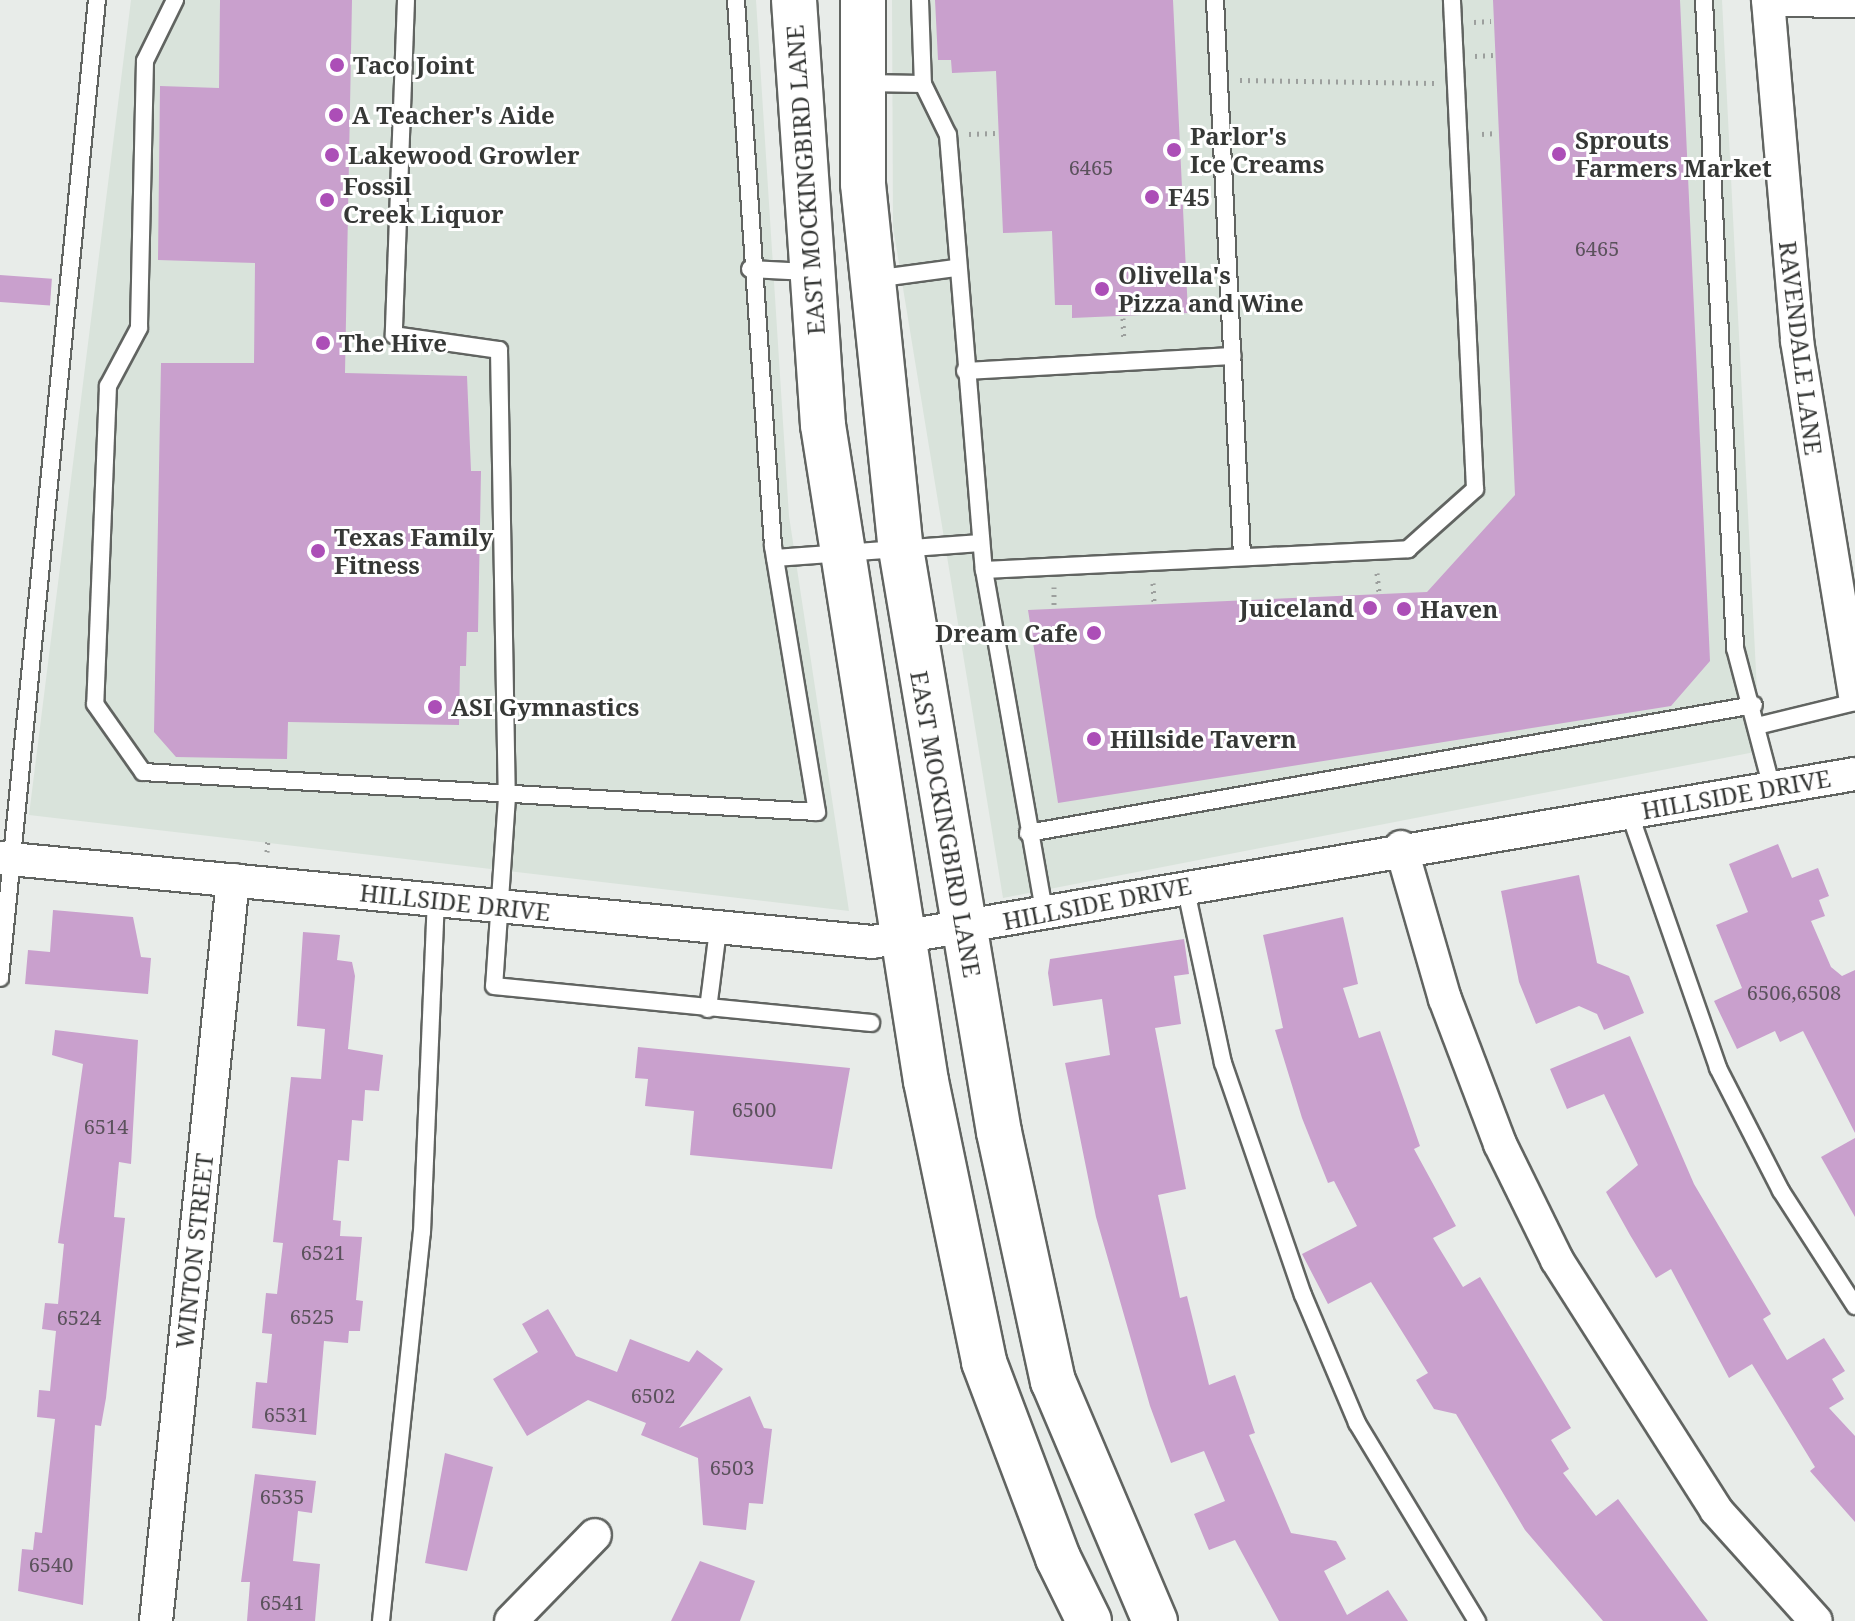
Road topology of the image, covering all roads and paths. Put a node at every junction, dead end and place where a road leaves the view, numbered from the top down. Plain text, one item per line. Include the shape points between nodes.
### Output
1 (97, 0) edge
2 (175, 0) edge
3 (406, 0) edge
4 (736, 0) edge
5 (794, 0) edge
6 (863, 0) edge
7 (920, 0) edge
8 (1215, 0) edge
9 (1452, 0) edge
10 (1704, 0) edge
11 (1768, 0) edge
12 (1855, 1) edge
13 (1236, 80) dead end
14 (862, 83) junction
15 (1439, 83) dead end
16 (923, 84) junction
17 (955, 268) junction
18 (750, 269) junction
19 (808, 272) junction
20 (871, 280) junction
21 (1233, 356) junction
22 (965, 371) junction
23 (980, 543) junction
24 (901, 549) junction
25 (839, 553) junction
26 (1242, 557) junction
27 (775, 558) junction
28 (984, 570) junction
29 (1855, 694) edge
30 (1855, 702) edge
31 (1754, 705) junction
32 (1761, 725) junction
33 (1855, 774) edge
34 (1772, 788) junction
35 (507, 797) junction
36 (1629, 812) junction
37 (1028, 833) junction
38 (1401, 847) junction
39 (6, 859) edge
40 (233, 880) junction
41 (1185, 886) junction
42 (436, 900) junction
43 (499, 906) junction
44 (1044, 912) junction
45 (965, 928) junction
46 (718, 930) junction
47 (904, 939) junction
48 (0, 978) edge
49 (708, 1009) junction
50 (871, 1023) dead end
51 (1855, 1306) edge
52 (595, 1535) dead end
53 (156, 1621) edge
54 (381, 1621) edge
55 (511, 1621) edge
56 (1089, 1621) edge
57 (1155, 1621) edge
58 (1477, 1621) edge
59 (1816, 1621) edge

1 - 39 lane
2 - 35 lane via 145,61 139,328 108,386 95,704 143,772
3 - 35 lane via 394,335 499,350
4 - 18 lane
5 - 19 main road, EAST MOCKINGBIRD LANE
6 - 14 main road, EAST MOCKINGBIRD LANE
7 - 16 lane
8 - 21 lane
9 - 26 lane via 1475,489 1408,549
10 - 31 lane via 1735,648
11 - 12 street
11 - 29 street, RAVENDALE LANE via 1797,341
13 - 15 path
14 - 16 lane
14 - 20 main road, EAST MOCKINGBIRD LANE
16 - 17 lane via 948,135
17 - 20 lane
17 - 22 lane
18 - 19 lane
18 - 27 lane
19 - 25 main road, EAST MOCKINGBIRD LANE
20 - 24 main road, EAST MOCKINGBIRD LANE
21 - 22 lane
21 - 26 lane
22 - 23 lane
23 - 24 lane
23 - 28 lane
24 - 25 lane
24 - 45 main road, EAST MOCKINGBIRD LANE
25 - 27 lane
25 - 47 main road, EAST MOCKINGBIRD LANE
26 - 28 lane
27 - 35 lane via 817,812
28 - 37 lane
30 - 32 lane
31 - 32 lane
31 - 37 lane
32 - 34 lane
33 - 34 street, HILLSIDE DRIVE
34 - 36 street, HILLSIDE DRIVE
35 - 43 lane
36 - 38 street, HILLSIDE DRIVE
36 - 51 lane via 1718,1068 1781,1191
37 - 44 lane
38 - 41 street, HILLSIDE DRIVE
38 - 59 street via 1445,999 1500,1144 1557,1260 1716,1510
39 - 40 street, HILLSIDE DRIVE
39 - 48 lane
40 - 42 street, HILLSIDE DRIVE
40 - 53 street, WINTON STREET
41 - 44 street, HILLSIDE DRIVE
41 - 58 lane via 1223,1063 1303,1295 1357,1423
42 - 43 street, HILLSIDE DRIVE
42 - 54 lane via 422,1232
43 - 46 street, HILLSIDE DRIVE
43 - 49 lane via 494,986
44 - 45 street, HILLSIDE DRIVE
45 - 47 street, HILLSIDE DRIVE
45 - 57 main road, EAST MOCKINGBIRD LANE via 1024,1265 1053,1381
46 - 47 street, HILLSIDE DRIVE via 850,943
46 - 49 lane
47 - 56 main road, EAST MOCKINGBIRD LANE via 984,1362 1052,1545
49 - 50 lane
52 - 55 street

